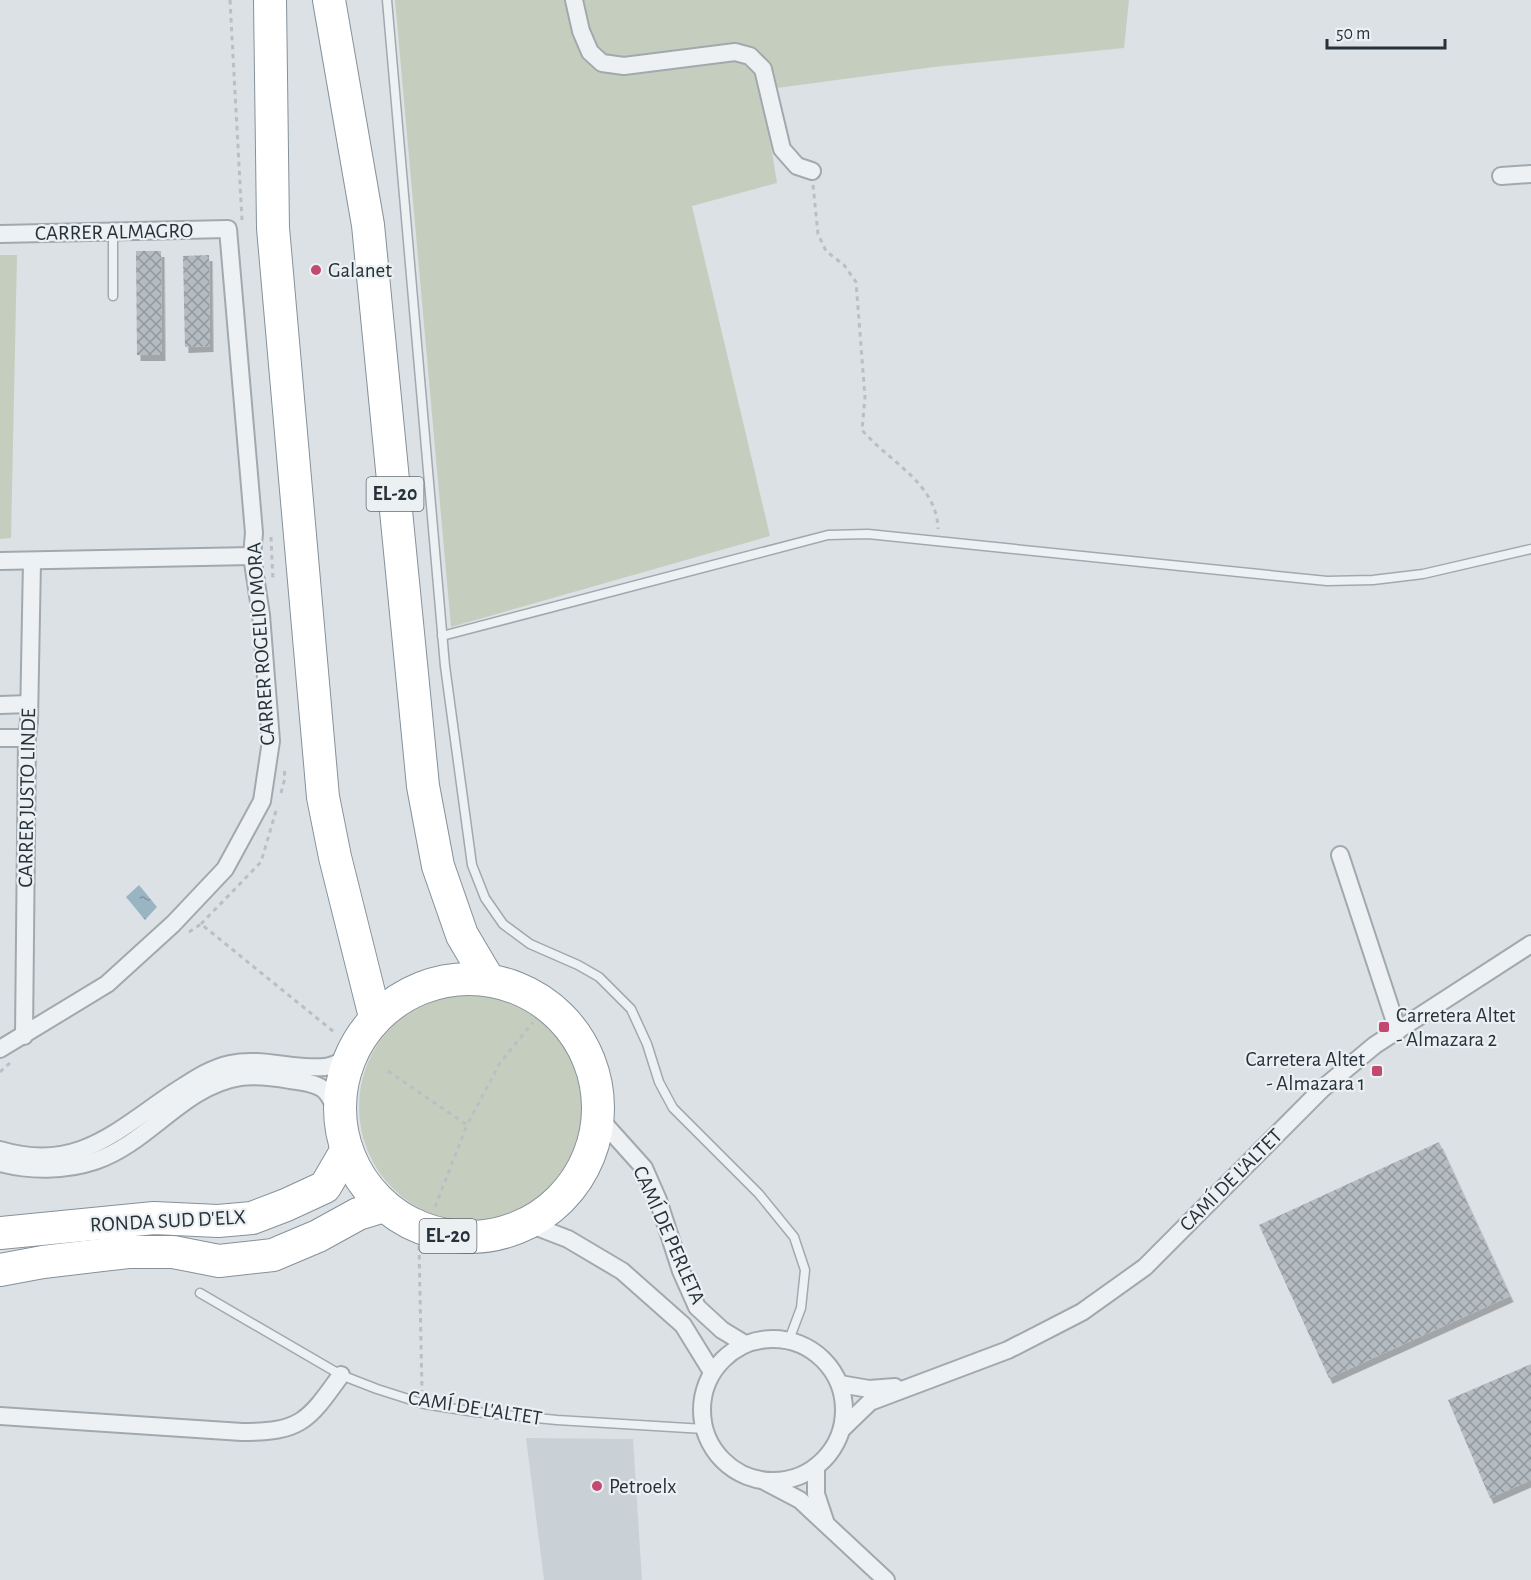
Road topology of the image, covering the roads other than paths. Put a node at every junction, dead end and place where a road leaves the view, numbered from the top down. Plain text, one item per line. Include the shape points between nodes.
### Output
1 (270, 0) edge
2 (329, 0) edge
3 (387, 0) edge
4 (574, 0) edge
5 (812, 171) road end
6 (1531, 174) edge
7 (1501, 176) dead end
8 (228, 229) joint
9 (112, 232) junction
10 (0, 234) edge
11 (113, 296) dead end
12 (1531, 549) edge
13 (252, 556) junction
14 (0, 561) edge
15 (32, 561) junction
16 (442, 636) junction
17 (29, 704) junction
18 (0, 705) edge
19 (0, 738) edge
20 (27, 738) junction
21 (1340, 855) dead end
22 (1531, 944) edge
23 (488, 979) junction
24 (375, 1017) junction
25 (1398, 1031) junction
26 (24, 1036) junction
27 (342, 1045) junction
28 (0, 1048) edge
29 (339, 1118) junction
30 (600, 1119) junction
31 (0, 1150) edge
32 (346, 1151) junction
33 (0, 1162) edge
34 (384, 1206) junction
35 (528, 1224) junction
36 (0, 1233) edge
37 (0, 1270) edge
38 (200, 1293) dead end
39 (789, 1340) junction
40 (745, 1344) junction
41 (712, 1372) junction
42 (341, 1375) junction
43 (840, 1384) junction
44 (913, 1385) junction
45 (0, 1416) edge
46 (704, 1429) junction
47 (842, 1429) junction
48 (816, 1467) junction
49 (763, 1481) junction
50 (826, 1525) junction
51 (886, 1580) edge

1 - 24 highway via 273,228 323,797
2 - 23 highway, EL-20 via 368,225 423,786 438,866 462,935
3 - 16 lane
4 - 5 street via 590,52 603,63 624,66 735,52 750,56 763,69 782,149 797,166
6 - 7 street
8 - 9 street, CARRER ALMAGRO
8 - 13 street, CARRER ROGELIO MORA via 254,534
9 - 10 street, CARRER ALMAGRO
9 - 11 lane
12 - 16 lane via 1423,574 1327,581 868,534 828,535
13 - 15 street
13 - 26 street, CARRER ROGELIO MORA via 271,741 262,801 225,869 173,924 107,984
14 - 15 street
15 - 17 street, CARRER JUSTO LINDE
16 - 39 lane via 472,865 485,898 503,924 530,944 599,977 631,1009 673,1108 759,1194 794,1237 805,1270 801,1308
17 - 18 street
17 - 20 street, CARRER JUSTO LINDE
19 - 20 street
20 - 26 street, CARRER JUSTO LINDE
21 - 25 street
22 - 25 street, CAMÍ DE L'ALTET
23 - 24 highway, EL-20 via 447,979 408,993
23 - 30 highway, EL-20 via 535,995 572,1027 595,1070
24 - 27 highway, EL-20 via 353,1048
25 - 44 street, CAMÍ DE L'ALTET via 1322,1089 1145,1267 1082,1312 1008,1350
26 - 28 street, CARRER ROGELIO MORA
27 - 29 highway, EL-20
27 - 31 street via 328,1067 254,1062 231,1064 196,1077 101,1143 70,1154 22,1156
29 - 32 highway, EL-20
29 - 33 street via 331,1096 320,1087 263,1076 239,1078 212,1086 184,1102 123,1149 94,1161 39,1169
30 - 35 highway, EL-20 via 588,1161 564,1198
30 - 40 street, CAMÍ DE PERLETA via 644,1168 697,1306 722,1330
32 - 34 highway, EL-20 via 361,1181
32 - 36 highway, RONDA SUD D'ELX via 325,1187 252,1218 154,1218
34 - 35 highway, EL-20 via 416,1227 453,1237 492,1236
34 - 37 highway, RONDA SUD D'ELX via 358,1214 273,1255 219,1261 173,1252 128,1252
35 - 41 street, CAMÍ DE PERLETA via 568,1239 622,1271 683,1325
38 - 42 lane, CAMÍ DE L'ALTET
39 - 40 street
39 - 43 street via 811,1349 828,1364
40 - 41 street via 726,1355
41 - 46 street via 702,1400
42 - 45 street via 316,1410 301,1422 272,1432
42 - 46 lane, CAMÍ DE L'ALTET via 421,1403 476,1412
43 - 44 street via 869,1389
43 - 47 street
44 - 47 street via 870,1402
46 - 49 street via 716,1454 737,1472
47 - 48 street via 832,1450
48 - 49 street via 791,1479
48 - 50 street via 816,1494
49 - 50 street via 800,1500
50 - 51 street

